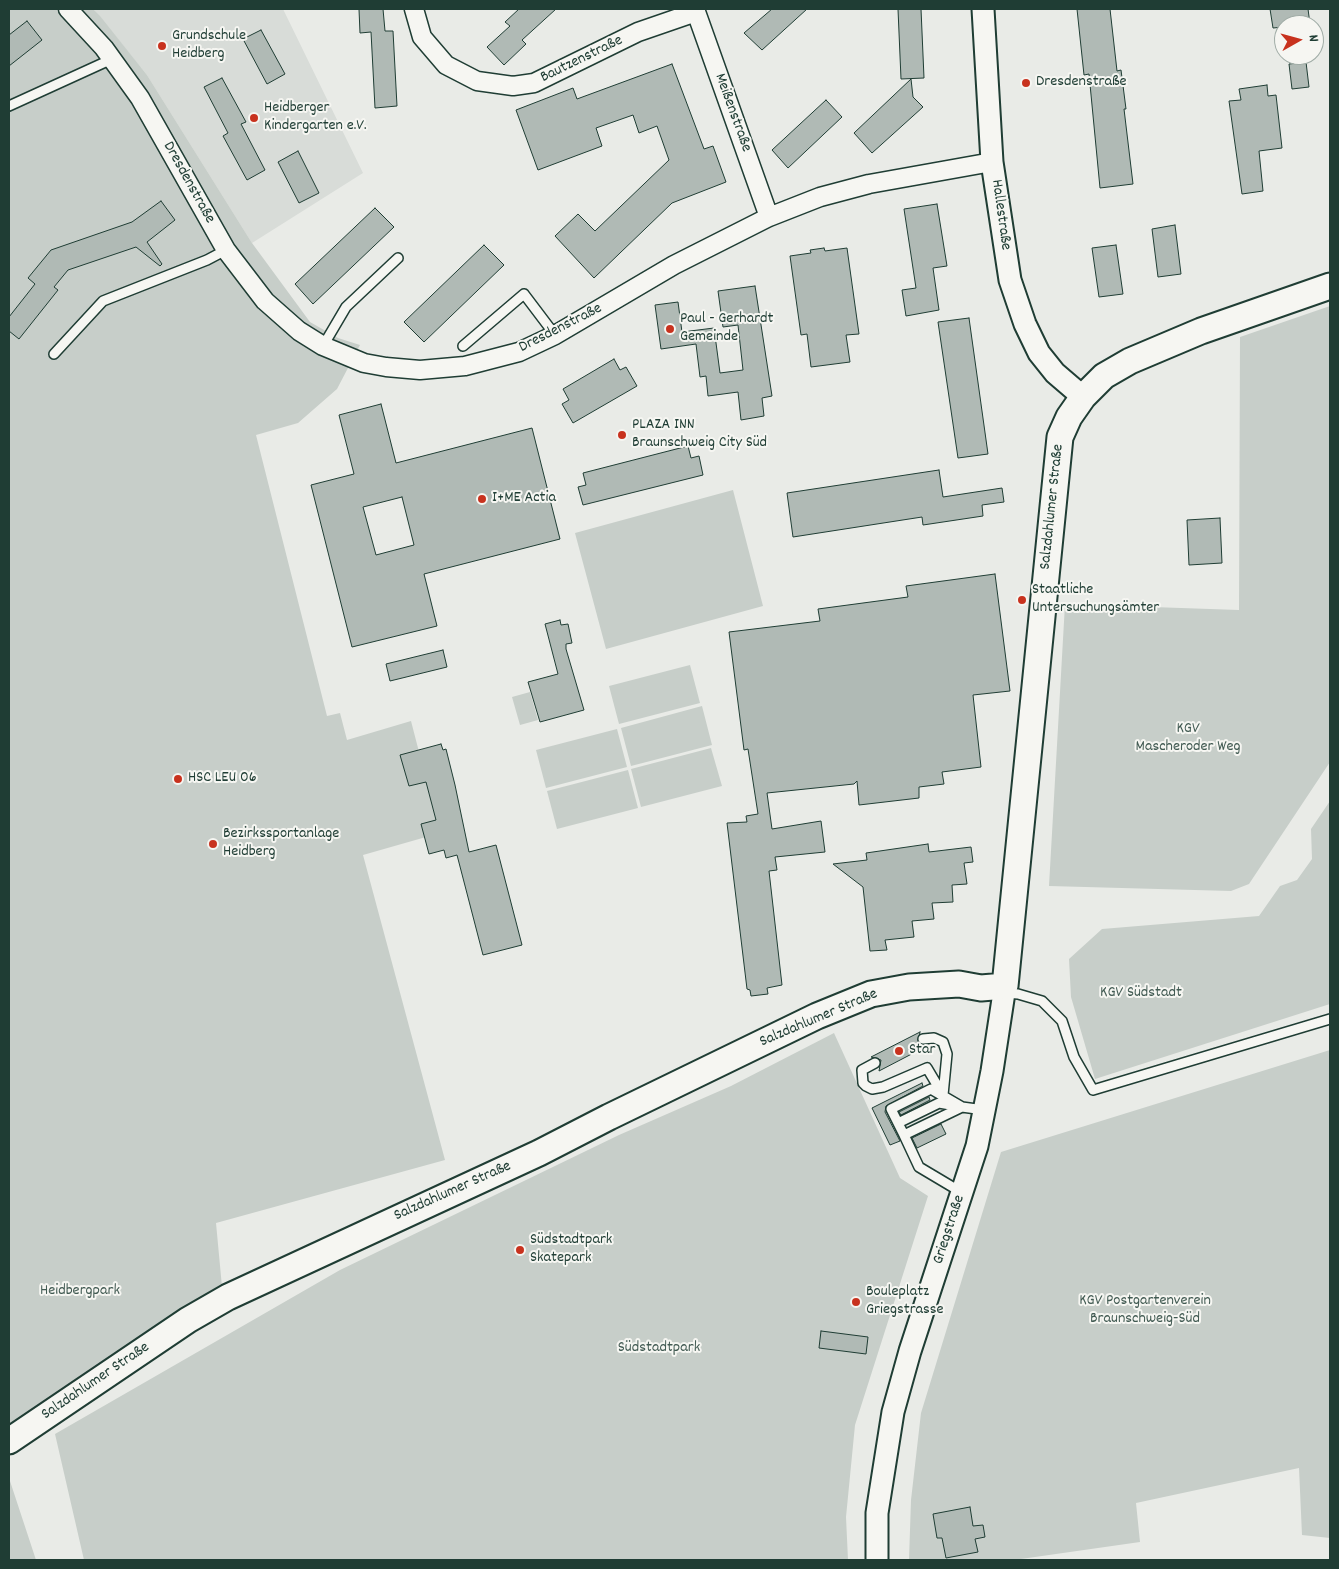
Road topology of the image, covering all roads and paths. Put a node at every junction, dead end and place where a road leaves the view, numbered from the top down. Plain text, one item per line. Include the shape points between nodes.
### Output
1 (68, 9) edge
2 (414, 9) edge
3 (983, 9) edge
4 (695, 10) edge
5 (112, 59) junction
6 (9, 106) edge
7 (992, 162) junction
8 (769, 217) junction
9 (226, 250) junction
10 (398, 258) dead end
11 (1330, 286) edge
12 (556, 335) junction
13 (323, 346) junction
14 (463, 346) dead end
15 (54, 354) dead end
16 (1082, 397) junction
17 (1005, 990) junction
18 (1330, 1019) edge
19 (923, 1039) dead end
20 (875, 1064) dead end
21 (943, 1095) junction
22 (962, 1107) junction
23 (984, 1110) junction
24 (898, 1123) junction
25 (904, 1135) junction
26 (963, 1193) junction
27 (9, 1441) edge
28 (877, 1560) edge

1 - 5 street, Dresdenstraße
2 - 4 street, Bautzenstraße via 422,37 446,65 477,81 513,86 534,83 638,32
3 - 7 street, Hallestraße
4 - 8 street, Meißenstraße
5 - 6 lane
5 - 9 street, Dresdenstraße via 144,106
7 - 8 street, Dresdenstraße via 869,184 820,197
7 - 16 street, Hallestraße via 1010,280 1024,324 1049,366
8 - 12 street, Dresdenstraße via 674,265
9 - 13 street, Dresdenstraße via 244,276 280,316
9 - 15 lane via 103,302
10 - 13 lane via 346,307
11 - 16 main road, Salzdahlumer Straße via 1201,331 1130,361 1104,376
12 - 13 street, Dresdenstraße via 492,361 427,369 364,363
12 - 14 lane via 524,294
16 - 17 main road, Salzdahlumer Straße via 1060,438
17 - 18 lane via 1042,1001 1062,1021 1074,1057 1093,1090
17 - 23 street, Griegstraße
17 - 27 main road, Salzdahlumer Straße via 959,984 909,987 871,994 817,1016 539,1153 228,1297 172,1330
19 - 21 lane via 934,1038 943,1042 947,1054
20 - 21 lane via 862,1070 863,1083 872,1089 926,1068
21 - 22 lane
21 - 24 lane via 931,1089 891,1109
22 - 23 lane
22 - 24 lane via 939,1103
22 - 25 lane
23 - 26 street, Griegstraße
24 - 25 lane
25 - 26 lane via 919,1168
26 - 28 street, Griegstraße via 893,1412 878,1513

